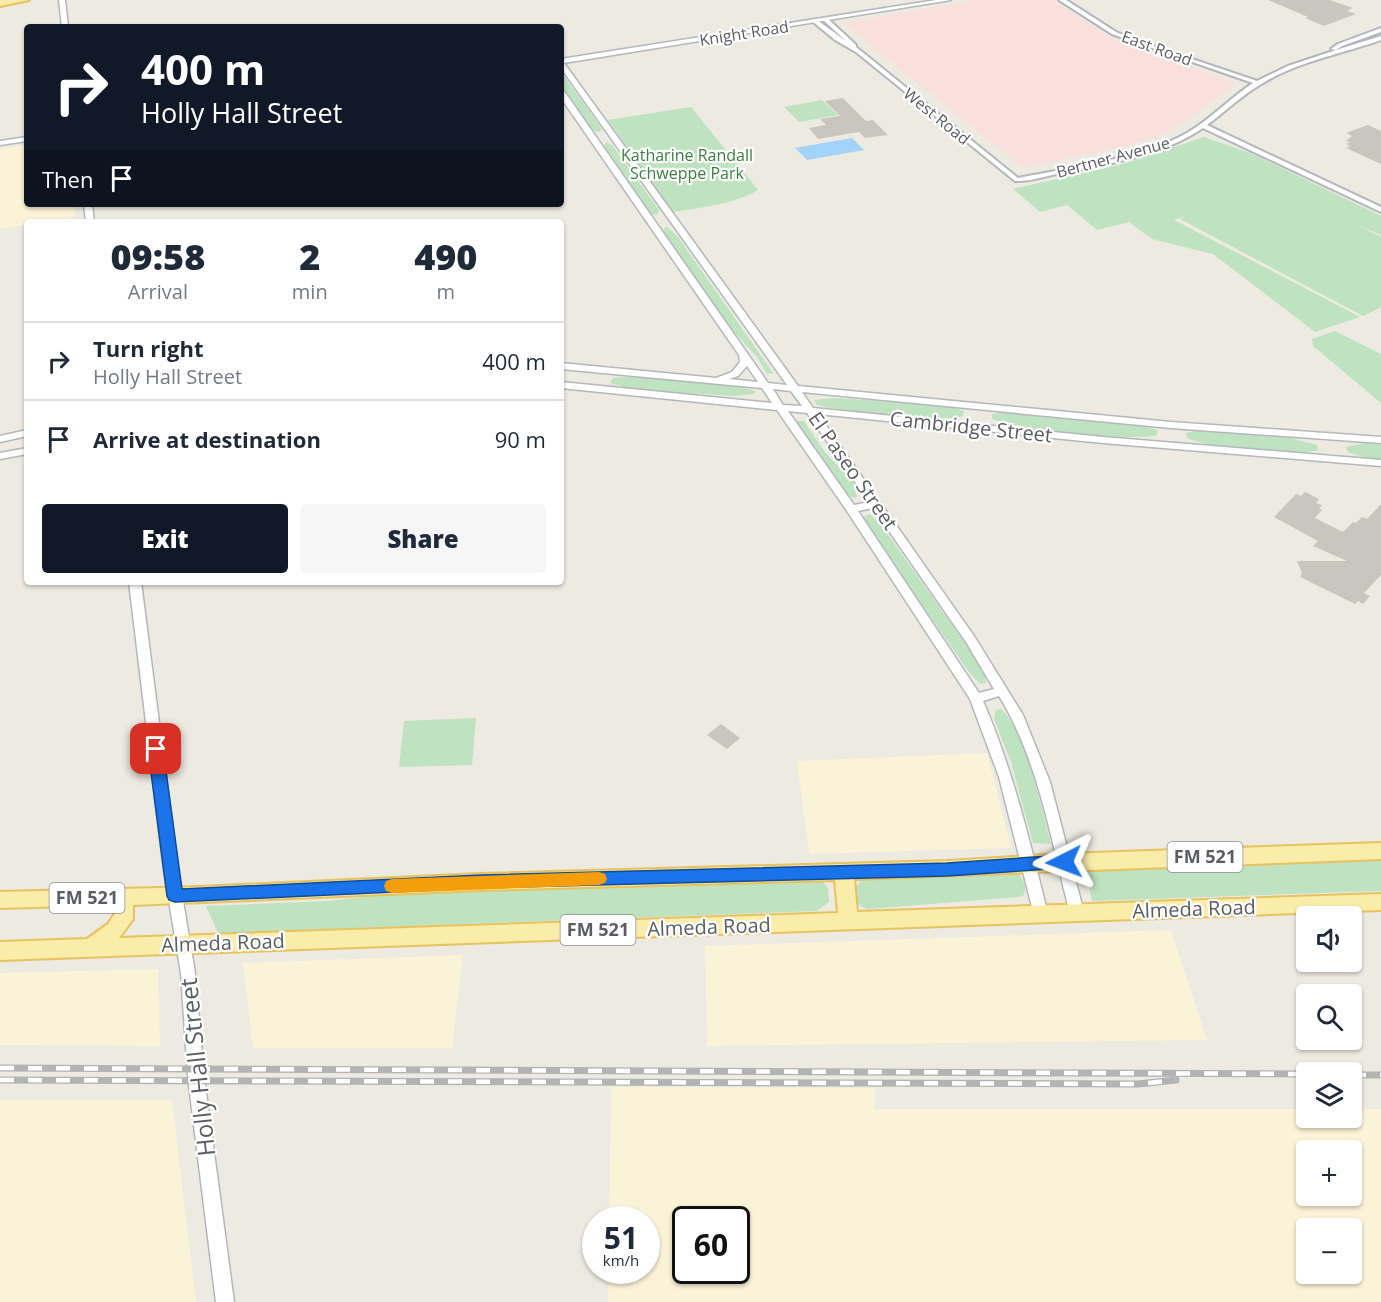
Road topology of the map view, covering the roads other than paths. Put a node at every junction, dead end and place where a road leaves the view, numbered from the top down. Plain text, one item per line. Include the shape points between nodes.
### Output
1 (25, 0) edge
2 (62, 0) edge
3 (938, 0) edge
4 (948, 0) edge
5 (1062, 0) edge
6 (0, 3) edge
7 (926, 3) junction
8 (825, 20) junction
9 (815, 21) junction
10 (65, 24) edge
11 (1381, 30) edge
12 (1381, 38) edge
13 (858, 51) junction
14 (1329, 53) junction
15 (564, 62) edge
16 (564, 66) edge
17 (1258, 83) junction
18 (564, 97) edge
19 (1201, 128) junction
20 (613, 137) junction
21 (24, 139) edge
22 (594, 140) junction
23 (0, 143) edge
24 (1017, 180) joint
25 (1381, 210) edge
26 (671, 220) junction
27 (651, 221) junction
28 (743, 353) junction
29 (564, 366) edge
30 (601, 371) junction
31 (715, 380) junction
32 (564, 386) edge
33 (766, 386) junction
34 (595, 388) junction
35 (795, 389) junction
36 (984, 406) junction
37 (781, 408) junction
38 (810, 410) junction
39 (849, 414) junction
40 (1171, 425) junction
41 (982, 427) junction
42 (24, 434) edge
43 (828, 435) junction
44 (1330, 438) junction
45 (0, 439) edge
46 (1381, 440) edge
47 (1173, 446) junction
48 (24, 452) edge
49 (0, 456) edge
50 (1335, 459) junction
51 (1381, 463) edge
52 (875, 504) junction
53 (851, 509) junction
54 (135, 585) edge
55 (1003, 691) junction
56 (976, 698) junction
57 (1381, 851) edge
58 (1064, 862) junction
59 (1029, 863) junction
60 (844, 873) junction
61 (175, 896) junction
62 (110, 898) junction
63 (0, 900) edge
64 (1381, 902) edge
65 (1077, 913) junction
66 (1041, 915) junction
67 (848, 922) junction
68 (183, 945) junction
69 (92, 948) junction
70 (0, 951) edge
71 (225, 1302) edge

1 - 6 main road
2 - 10 street
3 - 7 street, Knight Road
4 - 7 street, Knight Road
5 - 17 street, East Road via 1122,36
7 - 8 street, Knight Road
8 - 9 street, Knight Road
8 - 13 street, West Road
9 - 13 street, West Road
9 - 15 street, Knight Road
11 - 14 street, Bertner Avenue
12 - 14 street, Bertner Avenue
13 - 24 street, West Road
14 - 17 street, Bertner Avenue
16 - 20 street, El Paseo Street
17 - 19 street, Bertner Avenue
18 - 22 street, El Paseo Street
19 - 24 street, Bertner Avenue via 1143,152
19 - 25 street
20 - 22 street
20 - 26 street, El Paseo Street
21 - 23 street
22 - 27 street, El Paseo Street
26 - 27 street
26 - 35 street, El Paseo Street
27 - 28 street, El Paseo Street
28 - 31 street via 745,362 740,370
28 - 33 street, El Paseo Street
29 - 30 street, Cambridge Street
30 - 31 street, Cambridge Street
30 - 34 street
31 - 33 street, Cambridge Street
32 - 34 street, Cambridge Street
33 - 35 street, Cambridge Street
33 - 37 street, El Paseo Street
34 - 37 street, Cambridge Street
35 - 36 street, Cambridge Street
35 - 38 street, El Paseo Street
36 - 40 street, Cambridge Street
36 - 41 street
37 - 38 street, Cambridge Street
37 - 53 street, El Paseo Street
38 - 39 street, Cambridge Street
38 - 43 street, El Paseo Street
39 - 41 street, Cambridge Street
39 - 43 street via 834,424
40 - 44 street, Cambridge Street
40 - 47 street
41 - 47 street, Cambridge Street
42 - 45 street
43 - 52 street, El Paseo Street
44 - 46 street, Cambridge Street
44 - 50 street
47 - 50 street, Cambridge Street
48 - 49 street
50 - 51 street, Cambridge Street
52 - 53 street
52 - 55 street, El Paseo Street
53 - 56 street, El Paseo Street
54 - 61 street, Holly Hall Street
55 - 56 street
55 - 58 street, El Paseo Street via 1036,762
56 - 59 street, El Paseo Street via 1005,771
57 - 58 main road, FM 521
58 - 59 main road, FM 521
58 - 65 street, El Paseo Street
59 - 60 main road, FM 521
59 - 66 street, El Paseo Street
60 - 61 main road, FM 521 via 481,882
60 - 67 main road
61 - 62 main road, FM 521
61 - 68 street, Holly Hall Street
62 - 63 main road, FM 521
62 - 69 main road via 124,906 126,913 123,921
64 - 65 main road, Almeda Road / FM 521
65 - 66 main road, Almeda Road / FM 521
66 - 67 main road, Almeda Road / FM 521
67 - 68 main road, Almeda Road / FM 521
68 - 69 main road, Almeda Road / FM 521
68 - 71 street, Holly Hall Street
69 - 70 main road, Almeda Road / FM 521

